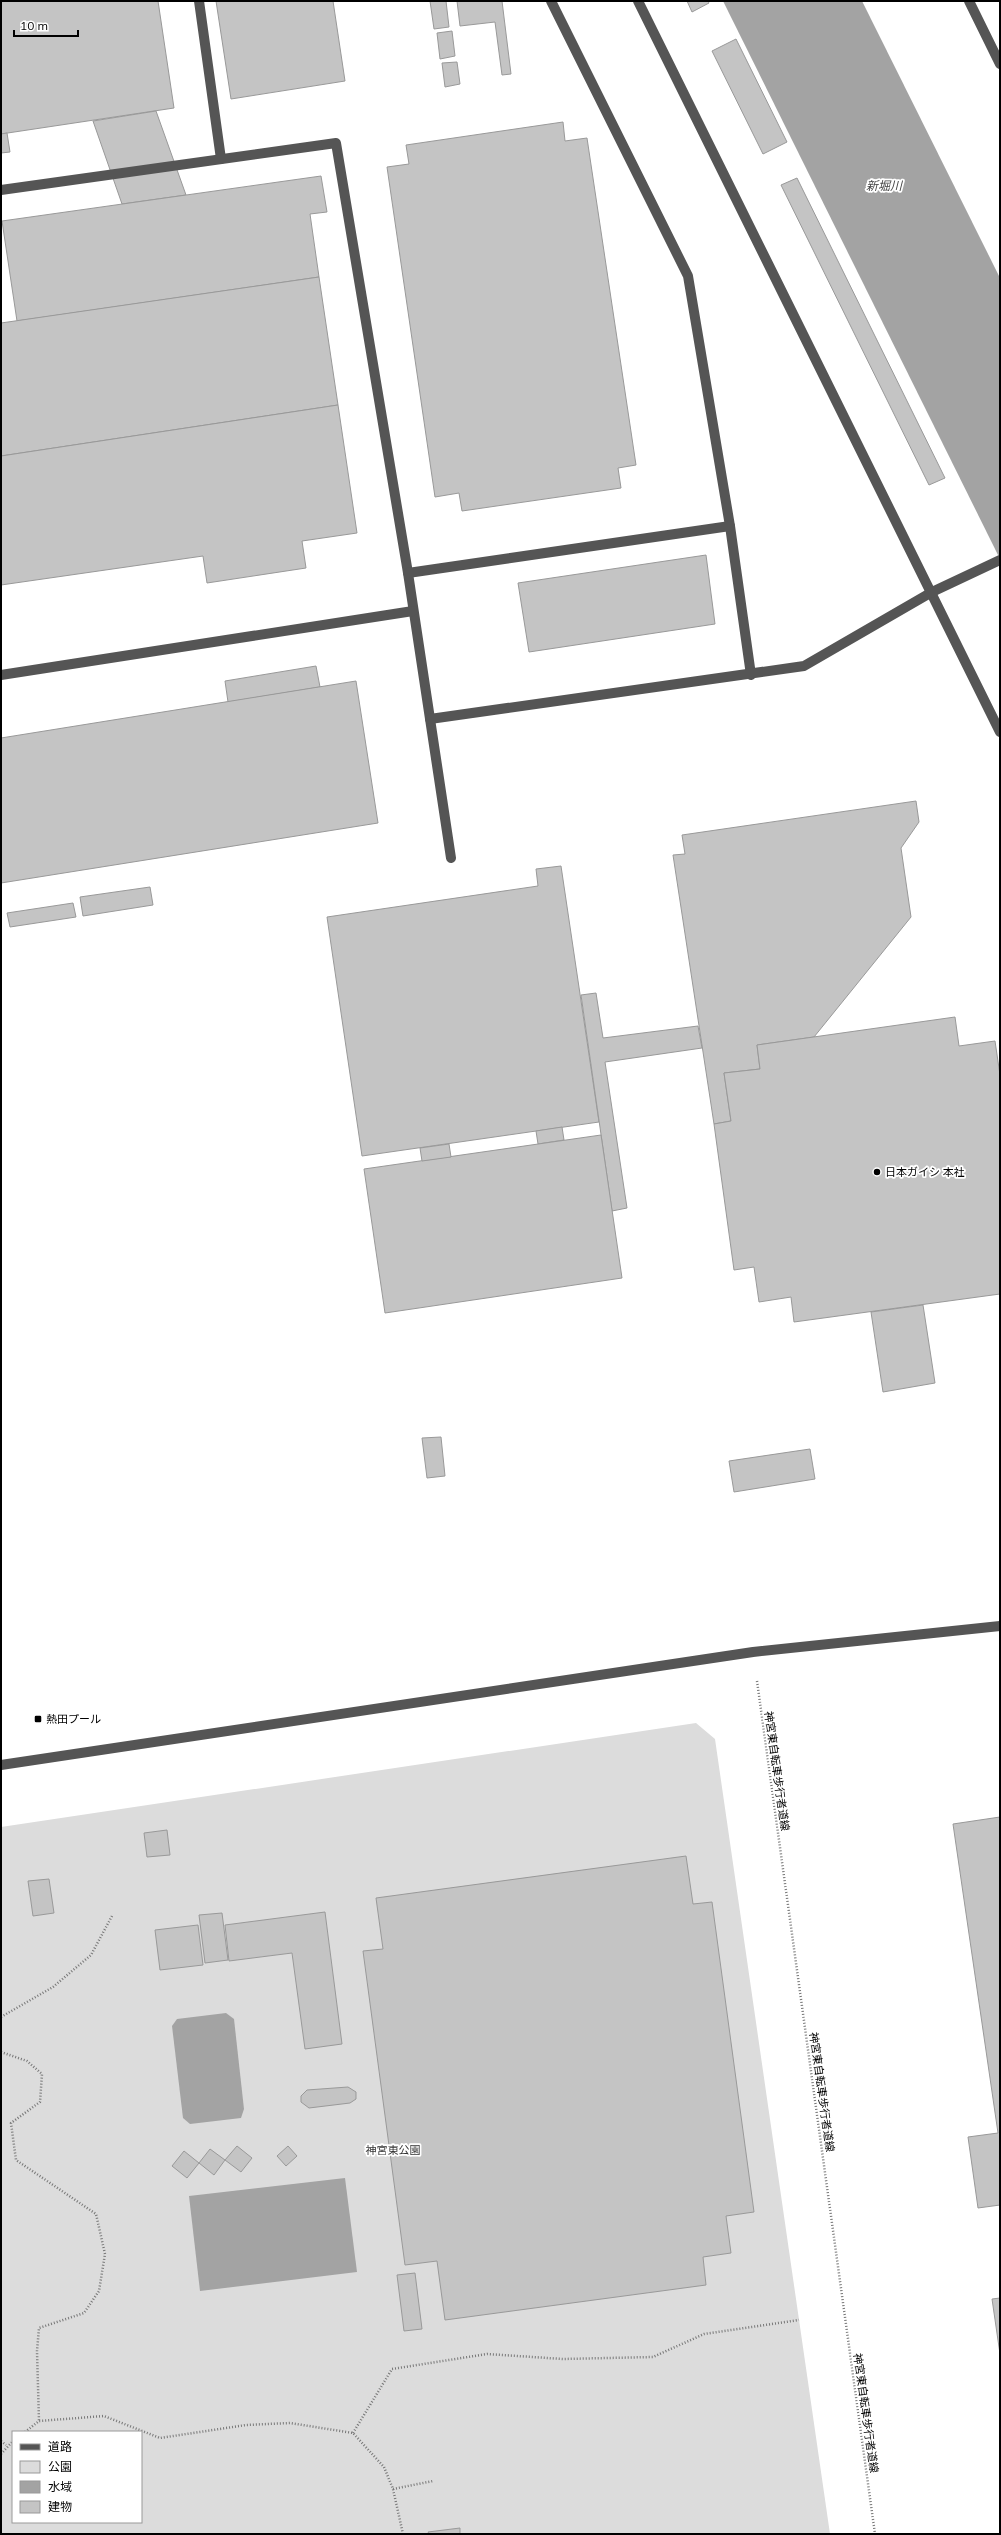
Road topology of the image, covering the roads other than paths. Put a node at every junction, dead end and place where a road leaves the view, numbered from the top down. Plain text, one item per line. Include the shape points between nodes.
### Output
1 (199, 1) edge
2 (550, 1) edge
3 (638, 1) edge
4 (969, 1) edge
5 (1000, 64) edge
6 (221, 159) junction
7 (1, 190) edge
8 (730, 526) junction
9 (1000, 560) edge
10 (408, 573) junction
11 (932, 592) junction
12 (413, 611) junction
13 (1, 675) edge
14 (751, 675) junction
15 (430, 719) junction
16 (1000, 732) edge
17 (451, 858) dead end
18 (1000, 1626) edge
19 (1, 1765) edge

1 - 6 street
2 - 8 street via 688,276
3 - 11 street
4 - 5 street
6 - 7 street
6 - 10 street via 336,143
8 - 10 street
8 - 14 street
9 - 11 street
10 - 12 street
11 - 14 street via 804,666
11 - 16 street
12 - 13 street
12 - 15 street
14 - 15 street
15 - 17 street
18 - 19 street via 753,1652

